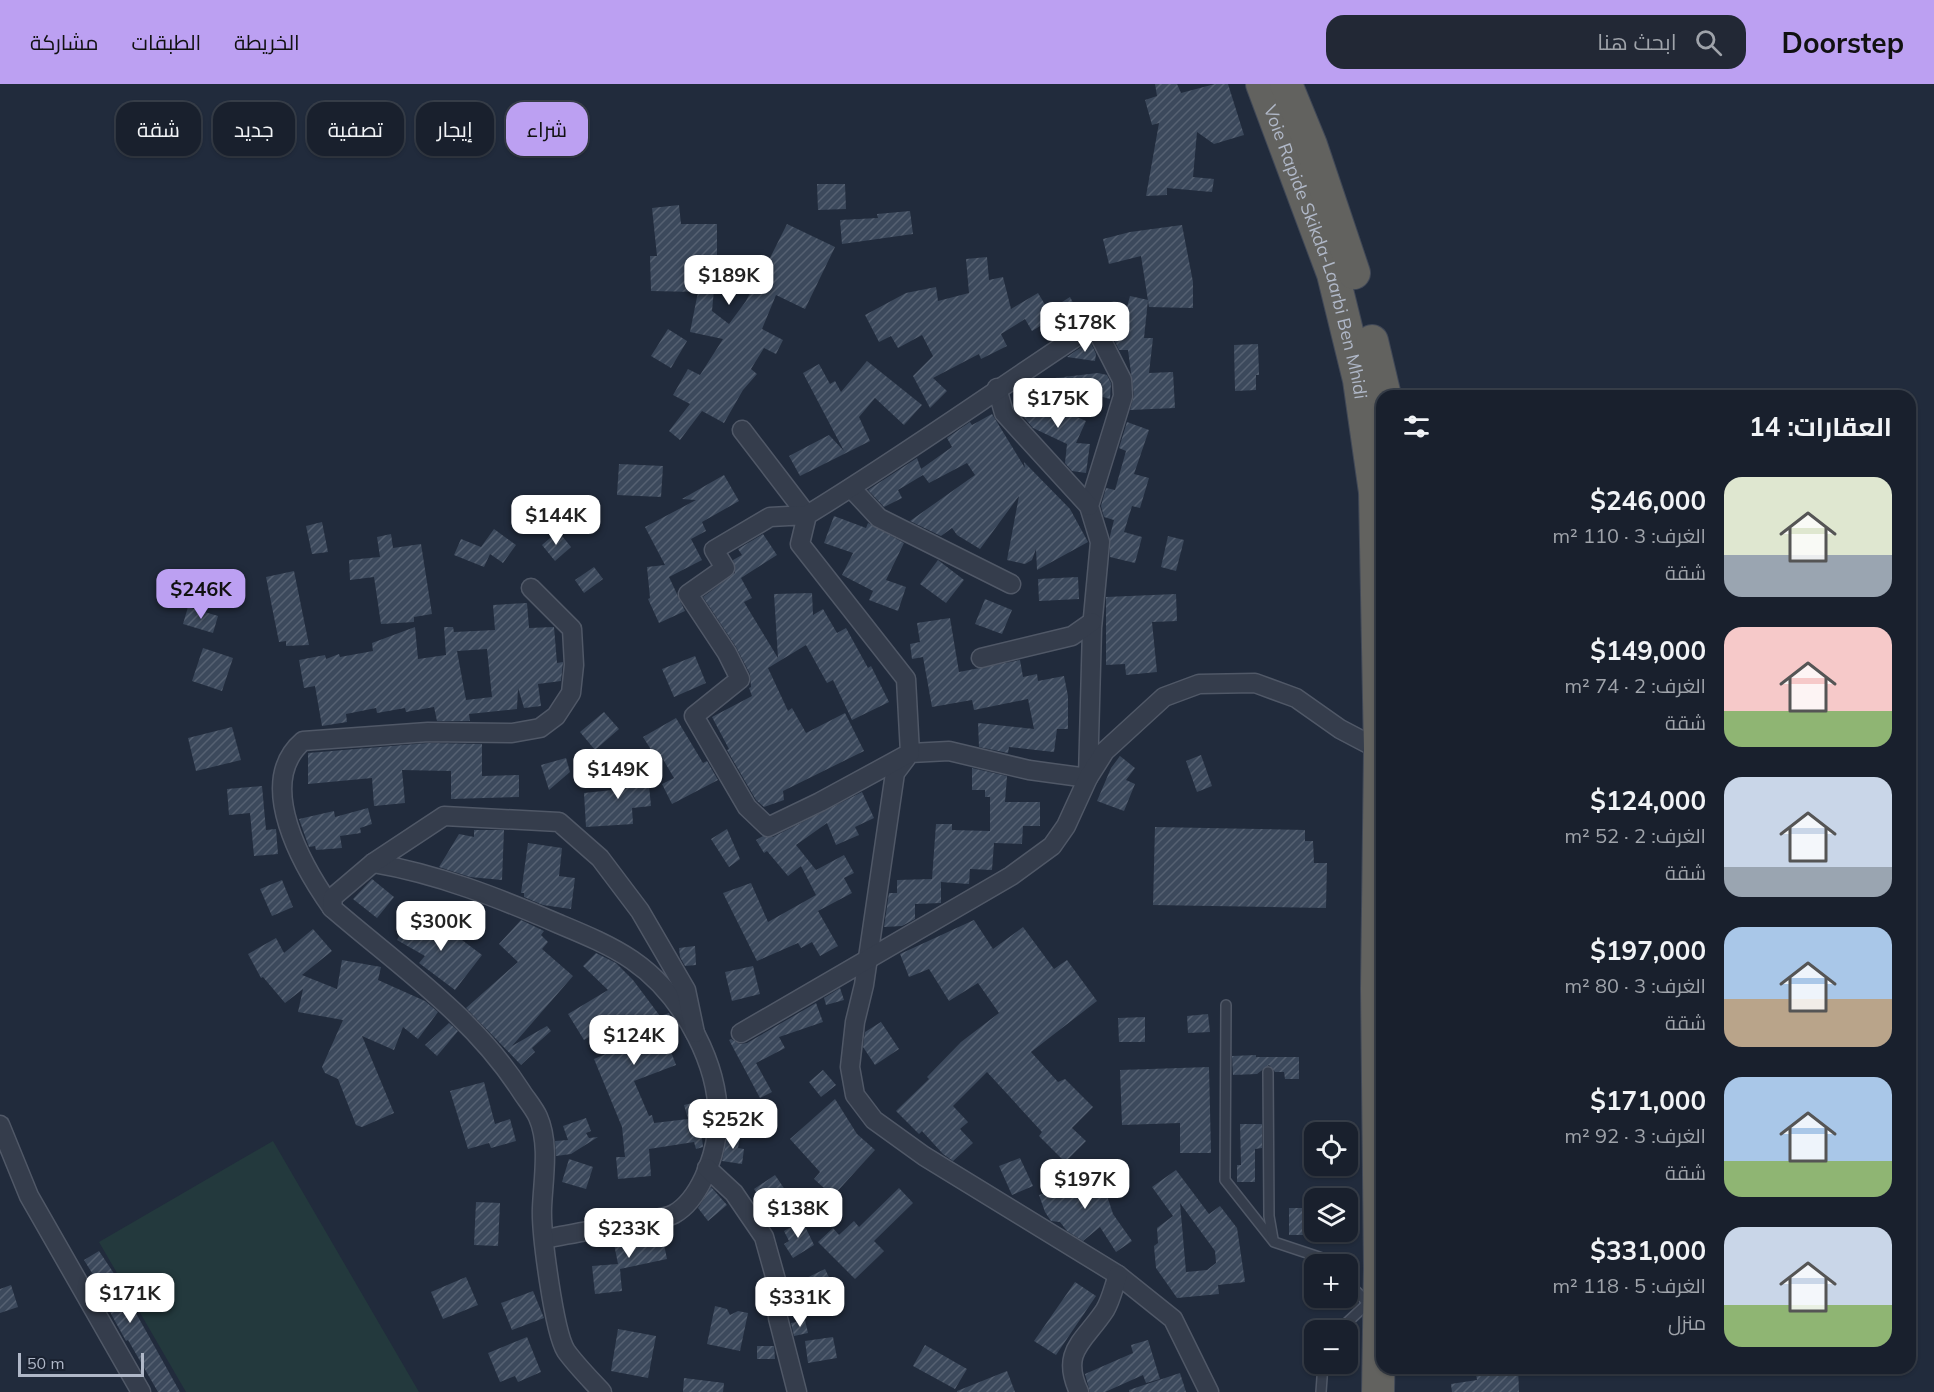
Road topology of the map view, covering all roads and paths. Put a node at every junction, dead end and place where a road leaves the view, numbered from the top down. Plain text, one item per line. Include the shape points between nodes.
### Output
1 (1262, 84) edge
2 (1286, 84) edge
3 (1114, 312) dead end
4 (1094, 325) junction
5 (997, 388) junction
6 (1382, 390) edge
7 (742, 430) dead end
8 (851, 488) junction
9 (1089, 506) junction
10 (807, 515) junction
11 (1376, 544) edge
12 (1011, 584) dead end
13 (531, 588) dead end
14 (1092, 622) junction
15 (981, 658) dead end
16 (1376, 748) edge
17 (910, 753) junction
18 (1088, 778) junction
19 (374, 863) junction
20 (332, 908) junction
21 (867, 961) junction
22 (1226, 1005) dead end
23 (694, 1033) junction
24 (741, 1033) dead end
25 (1268, 1072) dead end
26 (1376, 1093) edge
27 (0, 1125) edge
28 (707, 1168) junction
29 (544, 1239) junction
30 (1274, 1242) junction
31 (1310, 1254) edge
32 (1118, 1275) junction
33 (1358, 1289) edge
34 (1374, 1300) junction
35 (1351, 1320) edge
36 (1376, 1346) edge
37 (1322, 1374) edge
38 (1377, 1374) edge
39 (1400, 1374) edge
40 (141, 1392) edge
41 (602, 1392) edge
42 (797, 1392) edge
43 (1079, 1392) edge
44 (1209, 1392) edge
45 (1321, 1392) edge
46 (1378, 1392) edge
47 (1399, 1392) edge

1 - 11 highway, Voie Rapide Skikda-Laarbi Ben Mhidi via 1333,274 1359,380 1375,492
2 - 6 highway, Voie Rapide Skikda-Laarbi Ben Mhidi via 1341,230
3 - 4 street
4 - 5 street
4 - 9 street via 1122,380 1123,396
5 - 8 street
5 - 9 street via 1004,413
7 - 10 street
8 - 10 street
8 - 12 street via 879,518
9 - 14 street via 1100,542
10 - 17 street via 800,544 906,679
10 - 17 street via 770,518 714,550 725,568 688,594 740,679 694,716 747,807 768,827
13 - 20 street via 572,629 571,693 556,716 540,728 512,733 428,732 303,741 292,751 282,777 286,817 309,875
14 - 15 street via 1072,636
14 - 18 street
16 - 18 street via 1340,729 1296,698 1255,683 1199,684 1164,697 1134,722 1105,751
17 - 18 street via 949,750 1029,770
17 - 21 street via 895,773
18 - 21 street via 1066,826 1052,846 1011,876
19 - 20 street via 333,897
19 - 23 street via 438,878 518,906 591,938 633,961 670,994
19 - 23 street via 444,816 559,822 600,858 640,911 686,990
20 - 29 street via 456,1012 504,1065 532,1108 542,1131
21 - 24 street
21 - 32 street via 850,1067 855,1095 874,1120 924,1156
22 - 30 lane via 1225,1180
23 - 28 street via 716,1097 715,1145
25 - 30 lane via 1269,1216
26 - 34 highway, Voie Rapide Skikda-Laarbi Ben Mhidi
27 - 40 street via 29,1196
28 - 29 street via 690,1200 673,1215
28 - 42 street via 734,1193 764,1237 776,1280 778,1318
29 - 41 street via 565,1349
30 - 31 lane
32 - 43 street via 1106,1308 1071,1361 1071,1376
32 - 44 street via 1173,1319
33 - 34 lane
34 - 35 lane
34 - 36 highway, Voie Rapide Skikda-Laarbi Ben Mhidi
37 - 45 lane
38 - 46 highway, Voie Rapide Skikda-Laarbi Ben Mhidi
39 - 47 highway

